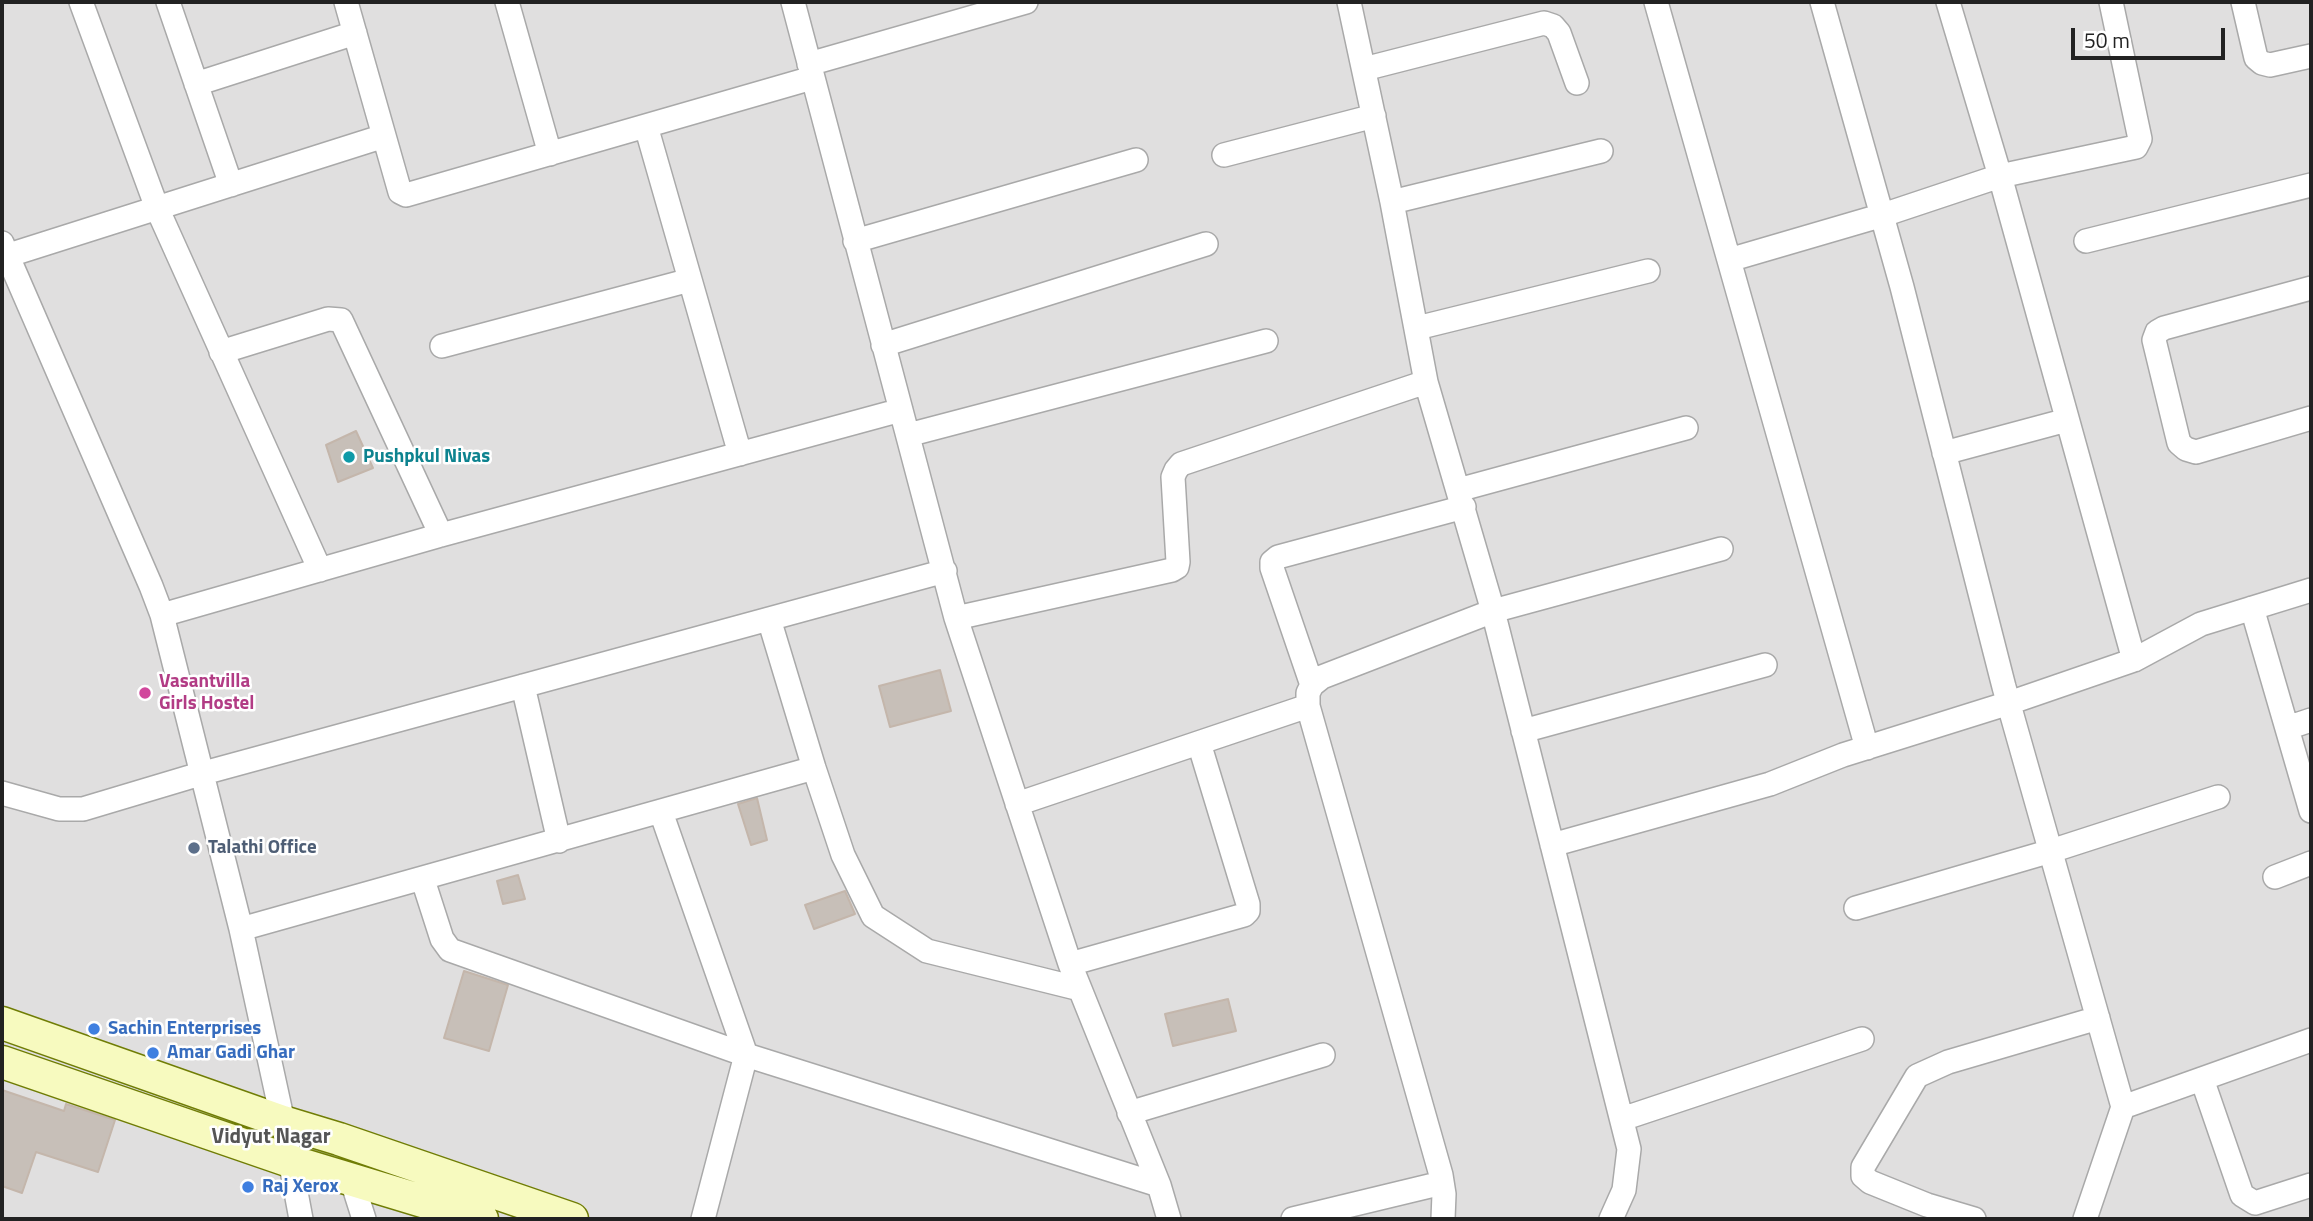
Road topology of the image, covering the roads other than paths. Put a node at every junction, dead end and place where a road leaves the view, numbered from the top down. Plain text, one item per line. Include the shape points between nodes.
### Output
1 (81, 2) edge
2 (168, 2) edge
3 (346, 2) edge
4 (507, 2) edge
5 (793, 2) edge
6 (1026, 2) edge
7 (1349, 2) edge
8 (1656, 2) edge
9 (1822, 2) edge
10 (1948, 2) edge
11 (2111, 2) edge
12 (2243, 2) edge
13 (355, 33) junction
14 (2311, 56) edge
15 (1364, 69) junction
16 (811, 71) junction
17 (1577, 83) dead end
18 (196, 84) junction
19 (1374, 116) junction
20 (646, 126) junction
21 (384, 136) junction
22 (1601, 151) dead end
23 (550, 153) junction
24 (1223, 155) dead end
25 (1136, 160) dead end
26 (2000, 176) junction
27 (231, 185) junction
28 (2311, 185) edge
29 (1392, 202) junction
30 (157, 208) junction
31 (1883, 215) junction
32 (855, 241) junction
33 (2086, 241) dead end
34 (1206, 244) dead end
35 (4, 250) edge
36 (1729, 260) junction
37 (1648, 271) dead end
38 (690, 280) junction
39 (2311, 288) edge
40 (1417, 328) junction
41 (1266, 341) dead end
42 (884, 345) junction
43 (442, 346) dead end
44 (221, 352) junction
45 (1426, 382) junction
46 (901, 410) junction
47 (2311, 418) edge
48 (2067, 420) junction
49 (1686, 428) dead end
50 (908, 435) junction
51 (1944, 453) junction
52 (740, 454) junction
53 (1461, 499) junction
54 (441, 535) junction
55 (1721, 549) dead end
56 (320, 570) junction
57 (946, 571) junction
58 (2311, 590) edge
59 (2252, 608) junction
60 (1493, 611) junction
61 (162, 615) junction
62 (956, 618) junction
63 (769, 619) junction
64 (2134, 660) junction
65 (1765, 665) dead end
66 (523, 686) junction
67 (1310, 696) junction
68 (2009, 703) junction
69 (2311, 720) edge
70 (2287, 728) junction
71 (1523, 731) junction
72 (1199, 743) junction
73 (1867, 748) junction
74 (814, 768) junction
75 (200, 774) junction
76 (2, 775) edge
77 (6, 795) edge
78 (2218, 797) dead end
79 (1017, 804) junction
80 (662, 811) junction
81 (2311, 811) edge
82 (559, 841) junction
83 (1552, 845) junction
84 (2050, 851) junction
85 (2311, 863) edge
86 (2276, 877) dead end
87 (423, 880) junction
88 (1856, 908) dead end
89 (242, 929) junction
90 (1070, 964) junction
91 (1080, 989) junction
92 (2098, 1018) junction
93 (2, 1023) edge
94 (1862, 1039) dead end
95 (2311, 1040) edge
96 (746, 1055) junction
97 (1323, 1055) dead end
98 (2, 1062) edge
99 (2202, 1079) junction
100 (2123, 1107) junction
101 (1129, 1113) junction
102 (1622, 1119) junction
103 (283, 1122) junction
104 (290, 1161) junction
105 (352, 1181) junction
106 (1442, 1183) junction
107 (1159, 1185) junction
108 (2311, 1185) edge
109 (1924, 1212) edge
110 (559, 1217) edge
111 (301, 1219) edge
112 (364, 1219) edge
113 (482, 1219) edge
114 (703, 1219) edge
115 (1169, 1219) edge
116 (1293, 1219) edge
117 (1443, 1219) edge
118 (1611, 1219) edge
119 (1974, 1219) edge
120 (2085, 1219) edge

1 - 30 street
2 - 18 street
3 - 13 street
4 - 23 street
5 - 16 street
6 - 16 street
7 - 15 street
8 - 36 street
9 - 31 street
10 - 26 street
11 - 26 street via 2139,144
12 - 14 street via 2256,58 2262,64
13 - 18 street
13 - 21 street
15 - 17 street via 1544,23 1559,33
15 - 19 street
16 - 20 street
16 - 32 street
18 - 27 street
19 - 24 street
19 - 29 street
20 - 23 street
20 - 38 street
21 - 23 street via 400,192 406,195
21 - 27 street
22 - 29 street
25 - 32 street
26 - 31 street
26 - 48 street
27 - 30 street
28 - 33 street
29 - 40 street
30 - 35 street
30 - 44 street
31 - 36 street
31 - 51 street
32 - 42 street
34 - 42 street
35 - 61 street
36 - 73 street
37 - 40 street
38 - 43 street
38 - 52 street
39 - 47 street via 2164,328 2154,340 2179,443 2186,449 2196,452
40 - 45 street
41 - 50 street
42 - 46 street
44 - 54 street via 328,319 341,320
44 - 56 street
45 - 53 street
45 - 62 street via 1181,464 1173,477 1178,562 1172,570
46 - 50 street
46 - 52 street
48 - 51 street
48 - 64 street
49 - 53 street
50 - 57 street
51 - 68 street
52 - 54 street
53 - 60 street
53 - 67 street via 1272,562
54 - 56 street
55 - 60 street
56 - 61 street
57 - 62 street
57 - 63 street
58 - 59 street
59 - 64 street via 2202,624
59 - 70 street
60 - 67 street via 1322,677
60 - 71 street
61 - 75 street
62 - 79 street
63 - 66 street
63 - 74 street
64 - 68 street
65 - 71 street
66 - 75 street
66 - 82 street
67 - 72 street
67 - 106 street
68 - 73 street
68 - 84 street
69 - 70 street
70 - 81 street
71 - 83 street
72 - 79 street
72 - 90 street via 1248,911
73 - 83 street via 1770,784
74 - 80 street
74 - 91 street via 844,855 873,916 927,951
75 - 77 street via 83,809 59,810
75 - 89 street
76 - 77 street
78 - 84 street
79 - 90 street
80 - 82 street
80 - 96 street
82 - 87 street
83 - 102 street
84 - 88 street
84 - 92 street
85 - 86 street
87 - 89 street
87 - 96 street via 442,939 450,950
89 - 103 street
90 - 91 street
91 - 101 street
92 - 100 street
92 - 109 street via 1948,1062 1917,1076 1863,1167 1863,1176
93 - 103 main road
94 - 102 street
95 - 99 street
96 - 107 street
96 - 114 street
97 - 101 street
98 - 104 main road
99 - 100 street
99 - 108 street via 2242,1195 2255,1203
100 - 120 street
101 - 107 street
102 - 118 street via 1629,1149 1625,1190
103 - 104 street
103 - 110 main road
104 - 105 main road
104 - 111 street
105 - 112 street
105 - 113 main road
106 - 116 street
106 - 117 street
107 - 115 street
109 - 119 street

